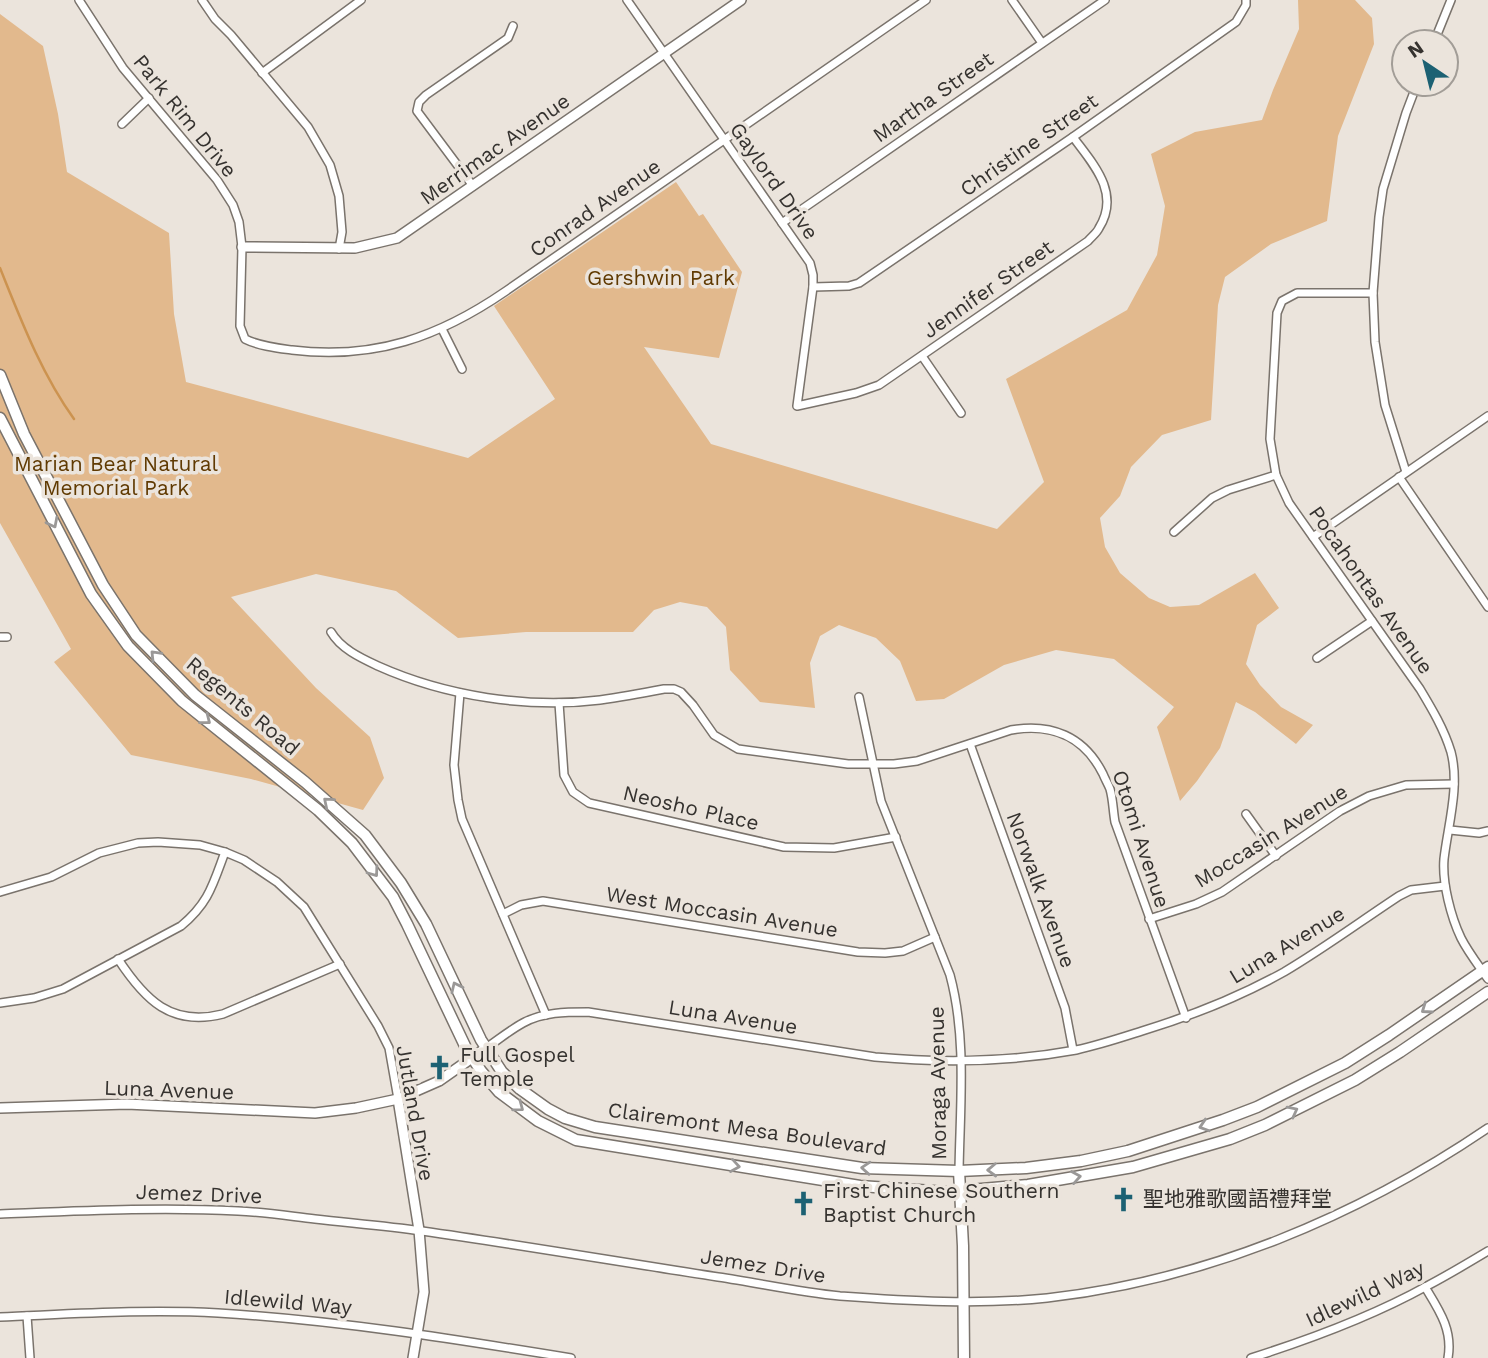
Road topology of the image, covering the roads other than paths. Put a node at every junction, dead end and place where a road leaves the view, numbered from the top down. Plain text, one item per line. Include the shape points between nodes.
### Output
1 (79, 0) edge
2 (202, 0) edge
3 (361, 0) edge
4 (627, 0) edge
5 (741, 0) edge
6 (926, 0) edge
7 (1012, 0) edge
8 (1105, 0) edge
9 (1246, 0) edge
10 (1451, 0) edge
11 (513, 26) dead end
12 (1440, 28) edge
13 (1042, 43) junction
14 (664, 54) junction
15 (262, 73) junction
16 (149, 98) junction
17 (1412, 98) edge
18 (122, 124) dead end
19 (1073, 137) junction
20 (724, 140) junction
21 (473, 186) junction
22 (782, 223) junction
23 (242, 247) junction
24 (339, 249) junction
25 (813, 287) junction
26 (1373, 293) junction
27 (442, 329) junction
28 (250, 342) joint
29 (922, 356) junction
30 (462, 369) dead end
31 (0, 375) edge
32 (797, 406) joint
33 (961, 413) dead end
34 (1488, 416) edge
35 (0, 418) edge
36 (1276, 475) junction
37 (1403, 475) junction
38 (1174, 532) dead end
39 (1314, 537) junction
40 (1488, 607) edge
41 (1372, 621) junction
42 (331, 632) dead end
43 (1317, 658) dead end
44 (460, 693) junction
45 (859, 696) dead end
46 (559, 703) junction
47 (970, 744) junction
48 (873, 764) junction
49 (1454, 784) junction
50 (1246, 814) dead end
51 (1450, 830) junction
52 (1488, 831) edge
53 (896, 837) junction
54 (225, 852) junction
55 (1276, 856) junction
56 (1445, 886) junction
57 (0, 892) edge
58 (503, 914) junction
59 (1149, 919) junction
60 (935, 937) junction
61 (118, 959) junction
62 (340, 964) junction
63 (1486, 972) edge
64 (1488, 992) edge
65 (0, 1003) edge
66 (546, 1015) junction
67 (1186, 1018) junction
68 (486, 1048) junction
69 (1073, 1050) junction
70 (471, 1058) junction
71 (960, 1060) junction
72 (398, 1098) junction
73 (0, 1108) edge
74 (1488, 1128) edge
75 (959, 1171) junction
76 (960, 1192) junction
77 (0, 1214) edge
78 (419, 1230) junction
79 (1488, 1251) edge
80 (1425, 1287) junction
81 (963, 1301) junction
82 (27, 1316) junction
83 (0, 1317) edge
84 (418, 1333) junction
85 (30, 1358) edge
86 (413, 1358) edge
87 (571, 1358) edge
88 (964, 1358) edge
89 (1251, 1358) edge
90 (1448, 1358) edge

1 - 16 street, Park Rim Drive via 123,68
2 - 15 street
3 - 15 street
4 - 14 street, Gaylord Drive
5 - 14 street, Merrimac Avenue
6 - 20 street, Conrad Avenue
7 - 13 street
8 - 13 street, Martha Street
9 - 19 street, Christine Street via 1236,22
10 - 12 street
11 - 21 street via 508,38 419,102 417,111
13 - 22 street, Martha Street
14 - 20 street, Gaylord Drive
14 - 21 street, Merrimac Avenue
15 - 24 street via 308,127 330,165 339,196
16 - 18 street
16 - 23 street, Park Rim Drive via 233,205
17 - 26 street via 1383,190
19 - 25 street, Christine Street via 859,283
19 - 29 street, Jennifer Street via 1106,187 1108,207 1100,228 1088,241
20 - 22 street, Gaylord Drive
20 - 27 street, Conrad Avenue via 498,297
21 - 24 street, Merrimac Avenue via 397,238
22 - 25 street, Gaylord Drive via 810,263
23 - 24 street, Merrimac Avenue
23 - 28 street, Park Rim Drive via 240,326
25 - 32 street, Gaylord Drive
26 - 36 street, Pocahontas Avenue via 1297,293 1282,301 1277,313 1270,439
26 - 37 street via 1385,405
27 - 28 street, Conrad Avenue via 399,344 350,352 304,351
27 - 30 street
29 - 32 street, Jennifer Street via 879,385
29 - 33 street
68 -> 31 main road, Regents Road via 426,924 365,835 195,695 136,635 103,585 24,434
34 - 37 street
35 -> 70 main road, Regents Road via 91,594 128,646 182,701 352,843 393,897
36 - 38 street via 1212,498
36 - 39 street, Pocahontas Avenue via 1289,503
37 - 39 street
37 - 40 street
39 - 41 street, Pocahontas Avenue
41 - 43 street
41 - 49 street, Pocahontas Avenue via 1438,720 1451,754
42 - 44 street via 337,642 361,658 401,677
44 - 46 street
44 - 58 street via 454,765 458,800
45 - 48 street, Moraga Avenue
46 - 48 street via 674,689 693,705 714,734 738,749
46 - 53 street, Neosho Place via 564,775 573,792 589,803 784,847 834,848
47 - 48 street via 917,761
47 - 59 street, Otomi Avenue via 1011,730 1043,728 1082,746 1110,788 1115,822
47 - 69 street, Norwalk Avenue via 1065,1007
48 - 53 street, Moraga Avenue
49 - 51 street, Pocahontas Avenue
49 - 55 street, Moccasin Avenue via 1406,785 1369,796
50 - 55 street
51 - 52 street
51 - 56 street, Pocahontas Avenue
53 - 60 street, Moraga Avenue
54 - 57 street, Jutland Drive via 200,845 138,843 99,853 51,877
54 - 61 street via 210,893 195,914
54 - 62 street, Jutland Drive via 277,882 304,907
55 - 59 street, Moccasin Avenue via 1222,892
56 - 63 street, Pocahontas Avenue via 1461,939
56 - 67 street, Luna Avenue via 1399,896 1285,971
58 - 60 street, West Moccasin Avenue via 543,901 858,952 903,951
58 - 66 street
59 - 67 street, Otomi Avenue
60 - 71 street, Moraga Avenue via 956,996
61 - 62 street via 153,1002 175,1014 210,1017
61 - 65 street via 63,989
62 - 72 street, Jutland Drive via 389,1048
63 -> 75 main road, Clairemont Mesa Boulevard via 1345,1063 1223,1120 1081,1161
76 -> 64 main road, Clairemont Mesa Boulevard via 1133,1167 1230,1139 1355,1080
66 - 68 street, Luna Avenue via 524,1022
66 - 71 street, Luna Avenue via 588,1012 875,1057
67 - 69 street, Luna Avenue
68 - 70 street, Luna Avenue
75 -> 68 main road, Clairemont Mesa Boulevard via 862,1168 595,1127 565,1118 520,1089
69 - 71 street, Luna Avenue
70 - 72 street, Luna Avenue via 439,1082
70 -> 76 main road, Clairemont Mesa Boulevard via 516,1106 576,1140 860,1186
71 - 75 street, Moraga Avenue
72 - 73 street, Luna Avenue via 315,1113 127,1104
72 - 78 street, Jutland Drive
74 - 81 street, Jemez Drive via 1383,1192 1313,1226 1231,1257 1160,1277 1047,1298
75 - 76 main road, Moraga Avenue
76 - 81 main road, Moraga Avenue
77 - 78 street, Jemez Drive via 240,1211
78 - 81 street, Jemez Drive via 836,1296
78 - 84 street, Jutland Drive via 424,1292
79 - 80 street, Idlewild Way
80 - 89 street, Idlewild Way via 1301,1342
80 - 90 street via 1444,1318
81 - 88 main road, Moraga Avenue
82 - 83 street, Idlewild Way
82 - 84 street, Idlewild Way via 216,1313
82 - 85 street
84 - 86 street, Jutland Drive
84 - 87 street, Idlewild Way

